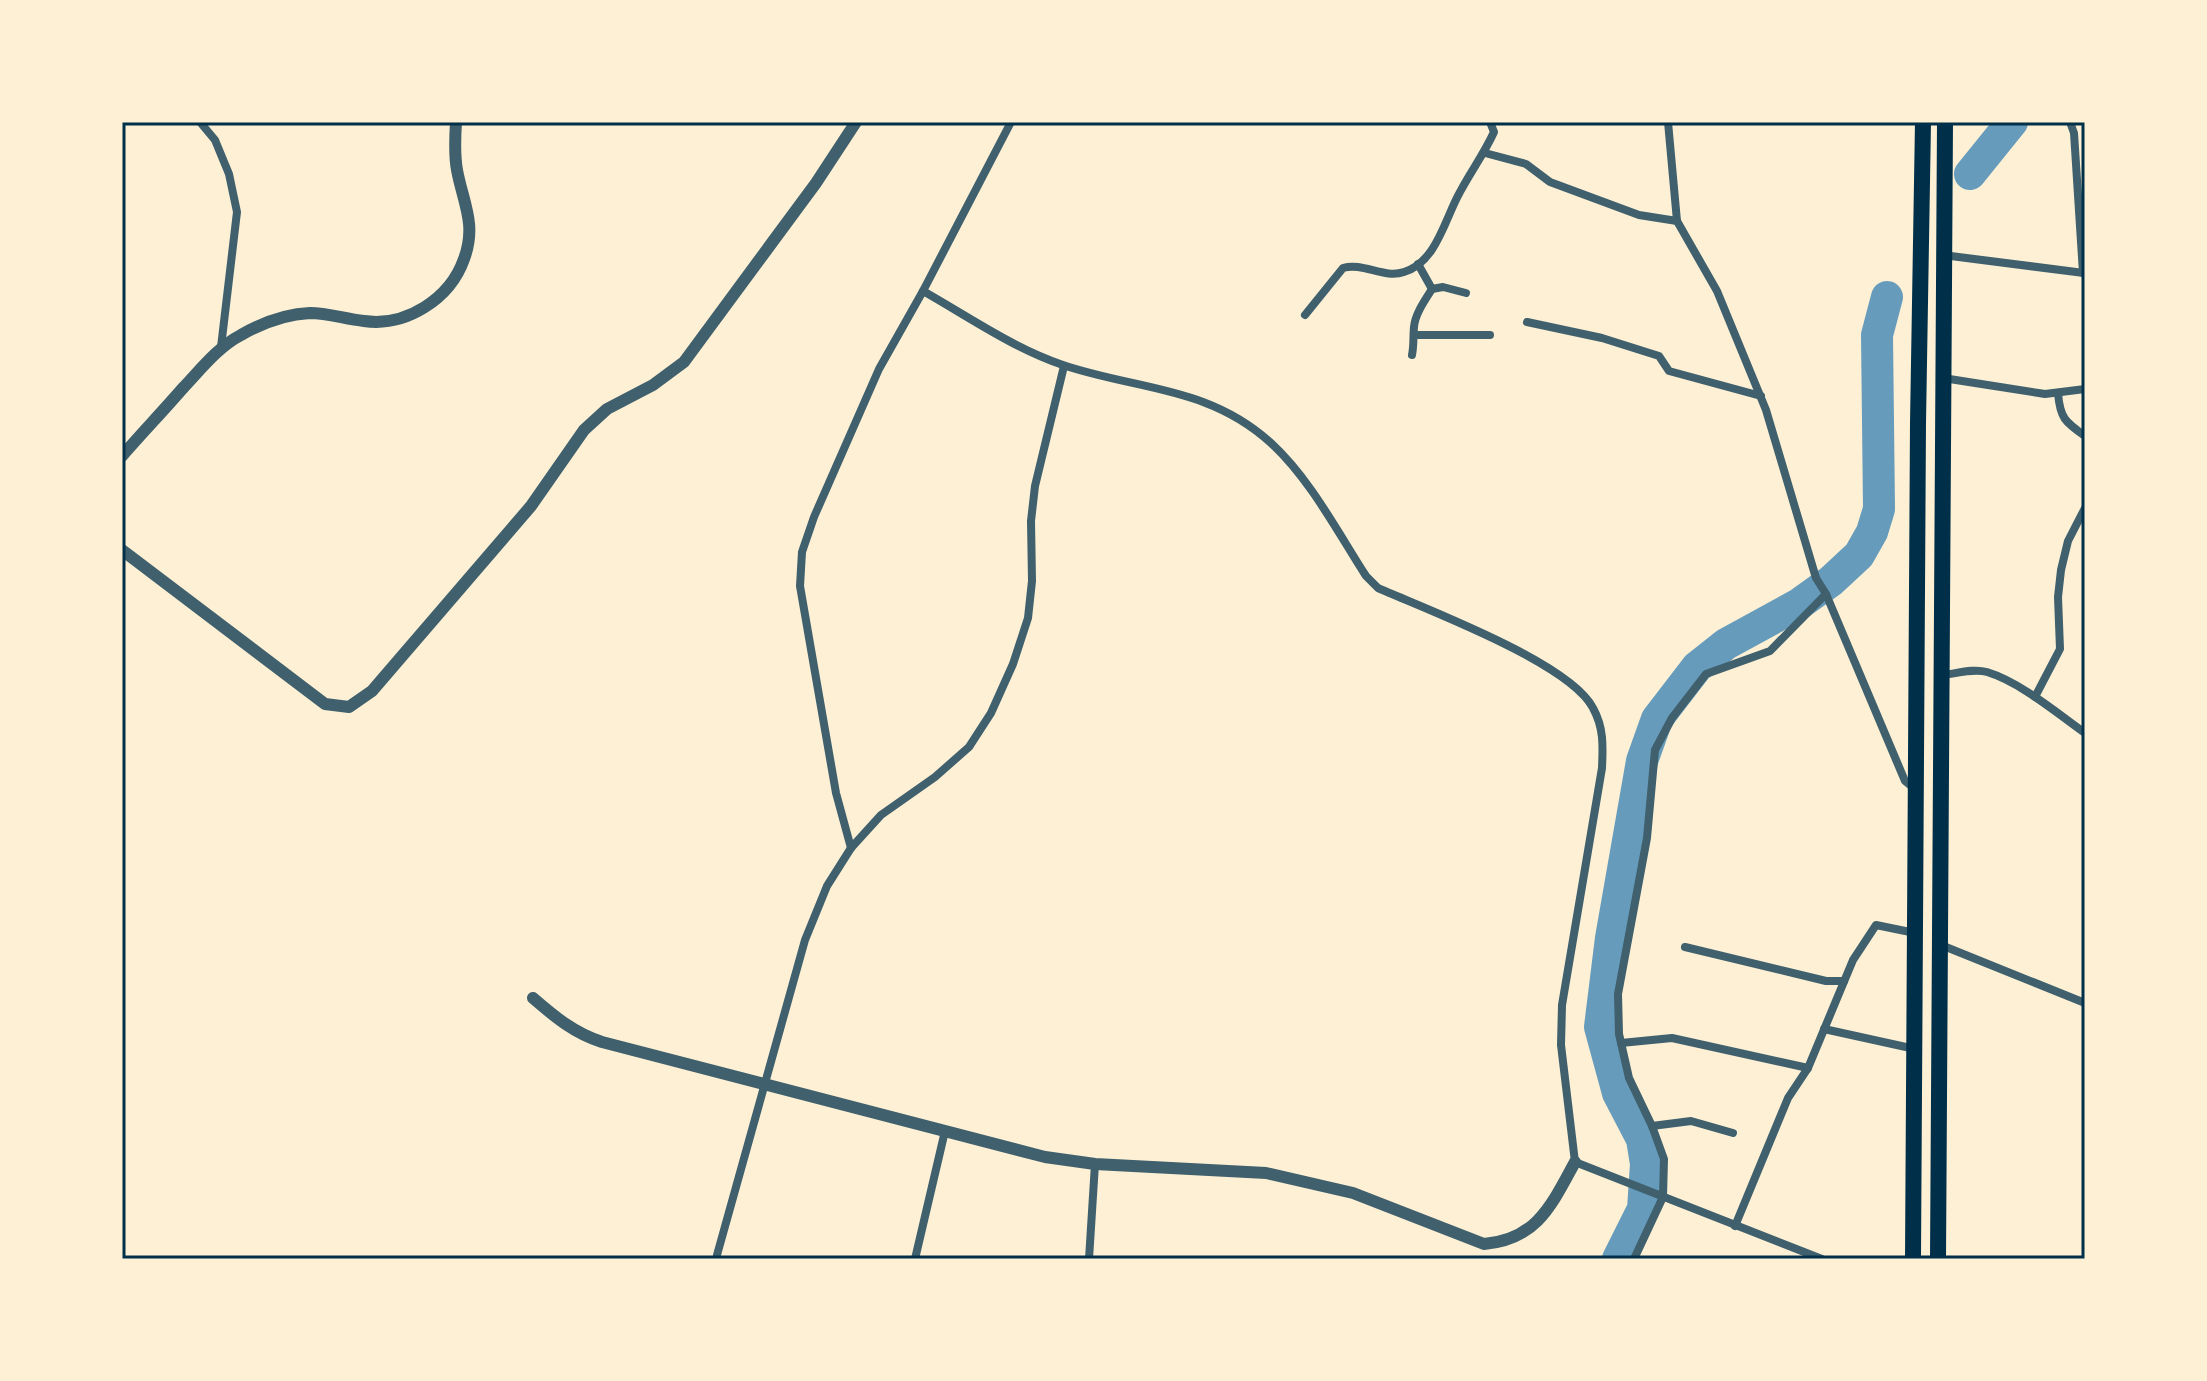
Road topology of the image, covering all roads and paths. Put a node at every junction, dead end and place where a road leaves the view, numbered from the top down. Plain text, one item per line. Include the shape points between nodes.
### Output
1 (200, 122) edge
2 (456, 122) edge
3 (856, 122) edge
4 (1011, 122) edge
5 (1490, 122) edge
6 (1668, 122) edge
7 (1923, 122) edge
8 (1945, 122) edge
9 (2070, 122) edge
10 (1485, 153) junction
11 (1677, 221) junction
12 (1943, 255) junction
13 (1418, 264) junction
14 (2084, 273) edge
15 (1432, 289) junction
16 (923, 291) junction
17 (1466, 293) dead end
18 (1305, 315) dead end
19 (1527, 322) dead end
20 (1416, 335) junction
21 (1490, 335) dead end
22 (221, 348) junction
23 (1412, 355) dead end
24 (1064, 366) junction
25 (1942, 377) junction
26 (2085, 389) edge
27 (2058, 393) junction
28 (1761, 396) junction
29 (2085, 436) edge
30 (122, 456) edge
31 (2085, 508) edge
32 (122, 550) edge
33 (1826, 594) junction
34 (1942, 675) junction
35 (2035, 697) junction
36 (2085, 733) edge
37 (1917, 791) junction
38 (851, 848) junction
39 (1915, 933) junction
40 (1938, 944) junction
41 (1685, 947) dead end
42 (1844, 981) junction
43 (533, 998) dead end
44 (2085, 1003) edge
45 (1824, 1029) junction
46 (1621, 1043) junction
47 (1915, 1049) junction
48 (1808, 1068) junction
49 (765, 1084) junction
50 (1652, 1126) junction
51 (945, 1131) junction
52 (1733, 1133) dead end
53 (1575, 1162) junction
54 (1095, 1164) junction
55 (1663, 1197) junction
56 (1735, 1226) junction
57 (717, 1255) dead end
58 (915, 1259) edge
59 (1089, 1259) edge
60 (1634, 1259) edge
61 (1822, 1259) edge
62 (1913, 1259) edge
63 (1938, 1259) edge

1 - 22 street via 215,140 229,174 237,212
2 - 22 street via 454,147 469,208 469,235 454,280 438,297 394,321 286,315
3 - 32 street via 684,362 607,409 584,430 511,529 372,691 349,707 325,704
4 - 16 street
5 - 10 street via 1494,132
6 - 11 street
7 - 37 main road
8 - 12 main road
9 - 14 street
10 - 11 street via 1526,164 1550,182 1639,215
10 - 13 street via 1459,193 1448,223
11 - 28 street via 1717,291
12 - 14 street
12 - 25 main road
13 - 15 street
13 - 18 street via 1394,274 1352,265 1343,268
15 - 17 street
15 - 20 street via 1420,308
16 - 24 street via 1023,349
16 - 38 street via 879,369 802,552 800,586 836,793
19 - 28 street via 1659,356 1669,371
20 - 21 street
20 - 23 street
22 - 30 street
24 - 38 street via 1035,486 1028,618 997,701 969,747 881,815
24 - 53 street via 1219,407 1270,442 1299,473 1378,588 1554,670 1593,707 1604,736 1602,768 1562,1018
25 - 27 street
25 - 34 main road
26 - 27 street
27 - 29 street via 2064,421
28 - 33 street via 1816,578
31 - 35 street via 2061,570 2060,649
33 - 37 street via 1903,778
33 - 46 street via 1770,651 1706,674 1655,750 1647,838 1618,994
34 - 35 street via 1988,672
34 - 40 main road
35 - 36 street
37 - 39 main road
38 - 49 street via 827,886 805,940
39 - 42 street via 1876,925
39 - 47 main road
40 - 44 street
40 - 63 main road
41 - 42 street
42 - 45 street
43 - 49 street via 580,1035
45 - 47 street
45 - 48 street
46 - 48 street via 1672,1038
46 - 50 street via 1629,1078
47 - 62 main road
48 - 56 street via 1788,1098
49 - 51 street
49 - 57 street
50 - 52 street via 1691,1121
50 - 55 street via 1664,1159
51 - 54 street
51 - 58 street
53 - 54 street via 1537,1222 1522,1235 1484,1244 1353,1193 1266,1173
53 - 55 street
54 - 59 street
55 - 56 street
55 - 60 street
56 - 61 street

